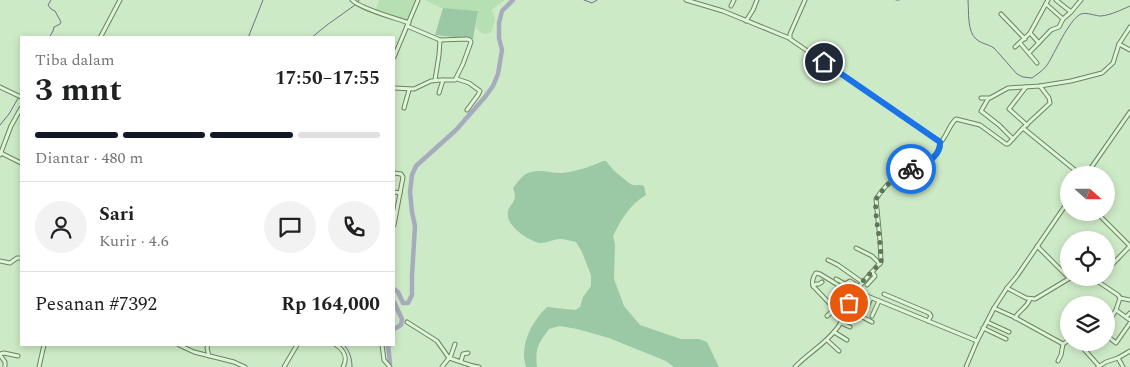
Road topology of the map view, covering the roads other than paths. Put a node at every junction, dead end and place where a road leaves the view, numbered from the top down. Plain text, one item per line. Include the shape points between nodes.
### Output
1 (120, 0) edge
2 (352, 0) edge
3 (418, 0) edge
4 (686, 0) edge
5 (734, 0) edge
6 (757, 0) edge
7 (805, 0) edge
8 (1048, 0) edge
9 (1056, 0) edge
10 (1081, 0) edge
11 (699, 2) edge
12 (1046, 4) junction
13 (732, 6) dead end
14 (1071, 12) junction
15 (1001, 14) dead end
16 (1063, 19) junction
17 (746, 20) junction
18 (408, 25) junction
19 (1130, 29) edge
20 (1030, 33) junction
21 (101, 36) edge
22 (790, 38) junction
23 (1025, 39) junction
24 (440, 40) junction
25 (1020, 43) junction
26 (1040, 43) junction
27 (1119, 44) junction
28 (1015, 47) dead end
29 (1130, 50) edge
30 (1029, 53) junction
31 (395, 55) edge
32 (1037, 62) dead end
33 (456, 78) junction
34 (435, 80) junction
35 (444, 80) junction
36 (1040, 86) junction
37 (0, 87) edge
38 (1026, 87) junction
39 (395, 88) edge
40 (409, 90) junction
41 (439, 93) dead end
42 (20, 96) edge
43 (981, 98) dead end
44 (988, 99) junction
45 (404, 108) dead end
46 (467, 110) dead end
47 (20, 111) edge
48 (1130, 112) edge
49 (1025, 127) junction
50 (1013, 139) junction
51 (940, 143) junction
52 (0, 154) edge
53 (20, 163) edge
54 (1070, 166) edge
55 (1092, 166) edge
56 (395, 173) edge
57 (395, 192) edge
58 (400, 194) junction
59 (396, 205) edge
60 (1060, 213) edge
61 (1105, 221) edge
62 (1115, 231) edge
63 (1115, 231) edge
64 (1037, 246) junction
65 (856, 248) dead end
66 (20, 258) edge
67 (828, 260) dead end
68 (0, 261) edge
69 (1115, 262) edge
70 (880, 264) junction
71 (1060, 269) edge
72 (872, 272) junction
73 (836, 279) dead end
74 (822, 282) dead end
75 (862, 282) junction
76 (1060, 284) edge
77 (867, 285) dead end
78 (813, 286) junction
79 (858, 286) junction
80 (1104, 286) edge
81 (1006, 288) junction
82 (854, 293) junction
83 (884, 294) dead end
84 (871, 298) junction
85 (1120, 298) junction
86 (1030, 299) junction
87 (1130, 300) edge
88 (879, 301) junction
89 (866, 308) dead end
90 (994, 308) junction
91 (835, 309) junction
92 (847, 309) junction
93 (1116, 310) joint
94 (1130, 313) edge
95 (845, 314) junction
96 (827, 316) dead end
97 (872, 316) dead end
98 (1126, 317) junction
99 (1016, 318) junction
100 (928, 321) junction
101 (407, 322) dead end
102 (841, 322) junction
103 (872, 322) dead end
104 (987, 322) junction
105 (1130, 322) edge
106 (850, 327) dead end
107 (983, 328) junction
108 (834, 332) junction
109 (1009, 332) dead end
110 (1006, 339) dead end
111 (827, 340) junction
112 (847, 340) dead end
113 (977, 341) junction
114 (1115, 341) edge
115 (1060, 342) edge
116 (455, 344) dead end
117 (44, 346) edge
118 (181, 346) edge
119 (208, 346) edge
120 (296, 346) edge
121 (339, 346) edge
122 (382, 346) edge
123 (839, 351) dead end
124 (1062, 351) edge
125 (1086, 351) edge
126 (1130, 351) edge
127 (468, 353) dead end
128 (0, 354) edge
129 (18, 356) dead end
130 (209, 356) junction
131 (449, 358) junction
132 (1118, 358) junction
133 (461, 361) junction
134 (1058, 361) dead end
135 (390, 366) edge
136 (1100, 366) edge
137 (6, 367) edge
138 (39, 367) edge
139 (245, 367) edge
140 (284, 367) edge
141 (343, 367) edge
142 (442, 367) edge
143 (472, 367) edge
144 (479, 367) edge
145 (795, 367) edge
146 (966, 367) edge
147 (1107, 367) edge
148 (1123, 367) edge

1 - 21 street
2 - 18 street
3 - 18 street
4 - 11 street
5 - 13 street
6 - 17 street
7 - 22 street
8 - 12 street
9 - 14 street
10 - 14 street
11 - 17 street
12 - 16 street
12 - 20 street
14 - 16 street
15 - 23 street
16 - 26 street via 1060,27 1051,30
17 - 22 street
18 - 24 street
18 - 31 street
19 - 27 street
20 - 23 street
20 - 26 street
22 - 51 street
23 - 25 street
24 - 33 street via 467,39 471,42
24 - 34 street
25 - 28 street
25 - 30 street
26 - 30 street
27 - 29 street
27 - 36 street via 1113,63 1102,73
30 - 32 street
33 - 35 street
33 - 46 street via 480,91
34 - 35 street
34 - 40 street
35 - 41 street
36 - 38 street
36 - 49 street via 1050,103
37 - 42 street
38 - 44 street via 1008,88
38 - 49 street via 1009,110
39 - 40 street
40 - 45 street
43 - 44 street
44 - 50 street via 981,111
47 - 52 street
48 - 55 street
49 - 50 street
49 - 54 street
50 - 51 street via 1006,144 980,125 958,118
51 - 70 street via 934,157 897,176 876,199
52 - 53 street
56 - 58 street via 403,177
57 - 58 street
58 - 59 street
60 - 64 street
61 - 62 street
63 - 69 street via 1130,246
64 - 71 street
64 - 81 street
65 - 70 street
66 - 68 street via 10,263
67 - 75 street
70 - 72 street
72 - 75 street
72 - 77 street via 874,276
73 - 79 street
74 - 78 street
75 - 79 street
76 - 86 street
78 - 82 street via 817,273
78 - 91 street
79 - 82 street
80 - 85 street
81 - 86 street
81 - 90 street
82 - 84 street
82 - 92 street
83 - 100 street via 930,314
84 - 88 street
84 - 89 street
85 - 87 street
85 - 93 street
86 - 99 street
88 - 97 street
88 - 100 street
90 - 99 street
90 - 104 street
91 - 95 street
91 - 96 street
92 - 95 street
92 - 103 street
93 - 98 street
94 - 98 street
95 - 102 street
98 - 105 street
99 - 115 street
100 - 113 street
101 - 131 street via 437,341
102 - 106 street
102 - 108 street
104 - 107 street
104 - 109 street
105 - 114 street
107 - 110 street
107 - 113 street
108 - 111 street
108 - 112 street
111 - 123 street
111 - 145 street
113 - 146 street
116 - 131 street
117 - 138 street
118 - 130 street
119 - 130 street
120 - 140 street
121 - 141 street via 346,358
122 - 135 street via 384,360
124 - 134 street
125 - 136 street
126 - 132 street
127 - 133 street via 463,354
128 - 129 street
128 - 137 street
130 - 139 street
131 - 133 street
131 - 142 street
132 - 136 street
132 - 148 street
133 - 143 street
136 - 147 street
143 - 144 street

